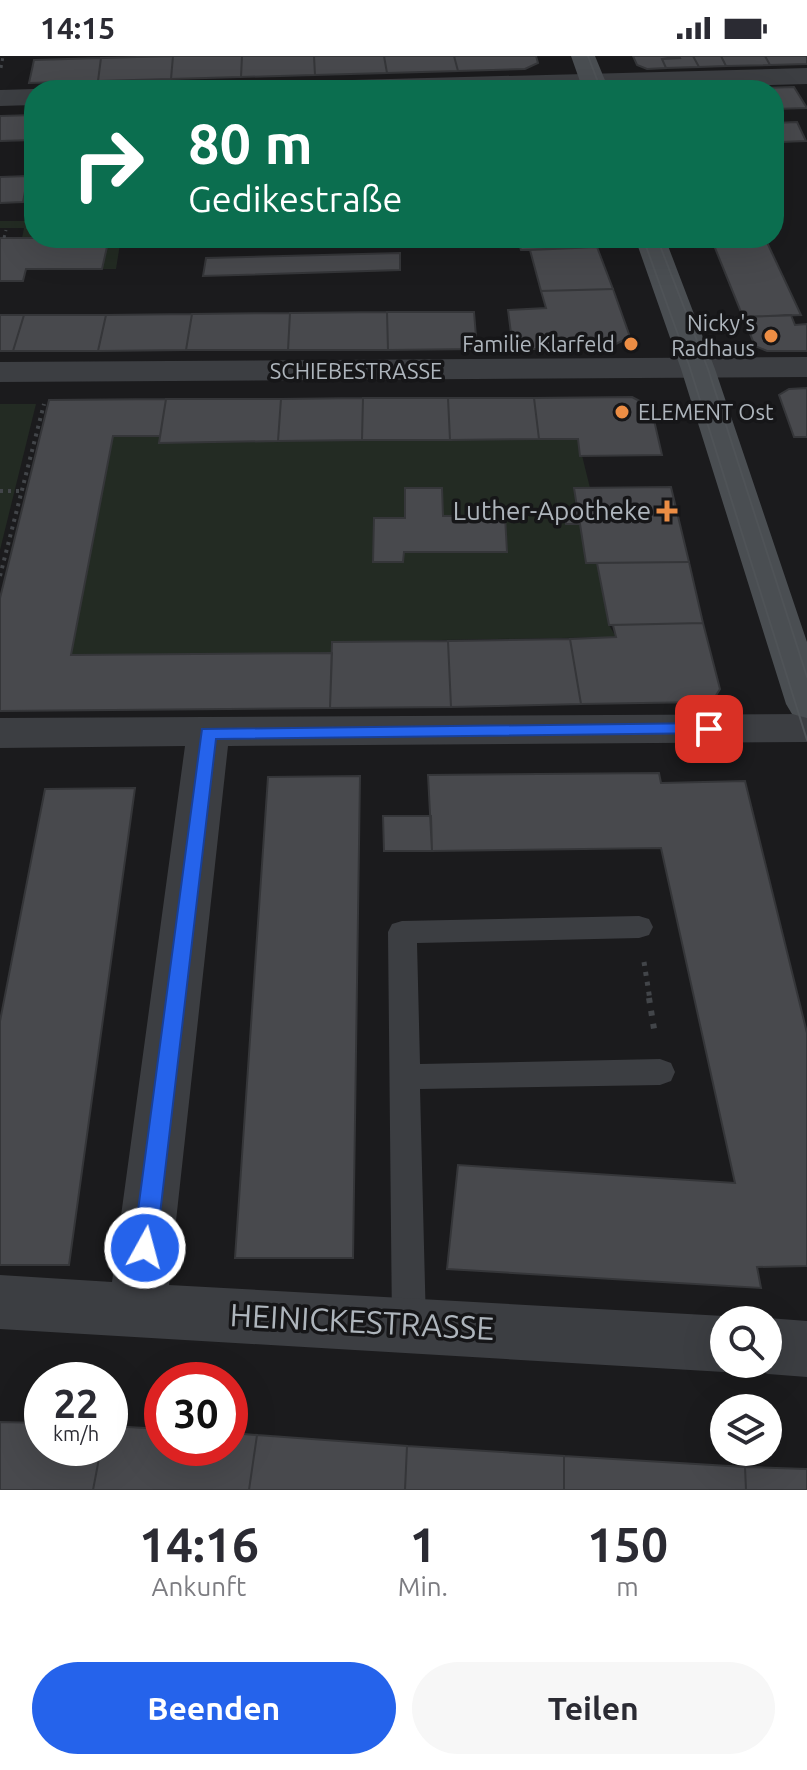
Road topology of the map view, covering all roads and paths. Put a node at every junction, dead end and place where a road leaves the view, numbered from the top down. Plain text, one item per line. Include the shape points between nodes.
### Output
1 (583, 56) edge
2 (807, 76) edge
3 (592, 80) edge
4 (722, 80) edge
5 (24, 97) edge
6 (0, 98) edge
7 (6, 230) dead end
8 (4, 238) dead end
9 (654, 248) edge
10 (807, 367) edge
11 (698, 369) junction
12 (0, 372) edge
13 (53, 372) junction
14 (0, 491) edge
15 (23, 491) junction
16 (0, 576) edge
17 (807, 704) edge
18 (807, 728) edge
19 (0, 733) edge
20 (208, 733) junction
21 (639, 927) joint
22 (660, 1072) joint
23 (405, 1077) junction
24 (0, 1302) edge
25 (137, 1309) junction
26 (409, 1325) junction
27 (710, 1343) edge
28 (782, 1347) edge
29 (807, 1349) edge

1 - 3 main road
2 - 4 street
5 - 6 street
7 - 8 path
9 - 11 main road
10 - 11 street, SCHIEBESTRASSE
11 - 13 street, SCHIEBESTRASSE
11 - 17 main road
12 - 13 street, SCHIEBESTRASSE
13 - 15 path
14 - 15 path
15 - 16 path
18 - 20 street
19 - 20 street
20 - 25 street
21 - 22 path
21 - 23 lane via 402,932
22 - 23 lane
23 - 26 lane
24 - 25 street, HEINICKESTRASSE
25 - 26 street, HEINICKESTRASSE
26 - 27 street, HEINICKESTRASSE
28 - 29 street

